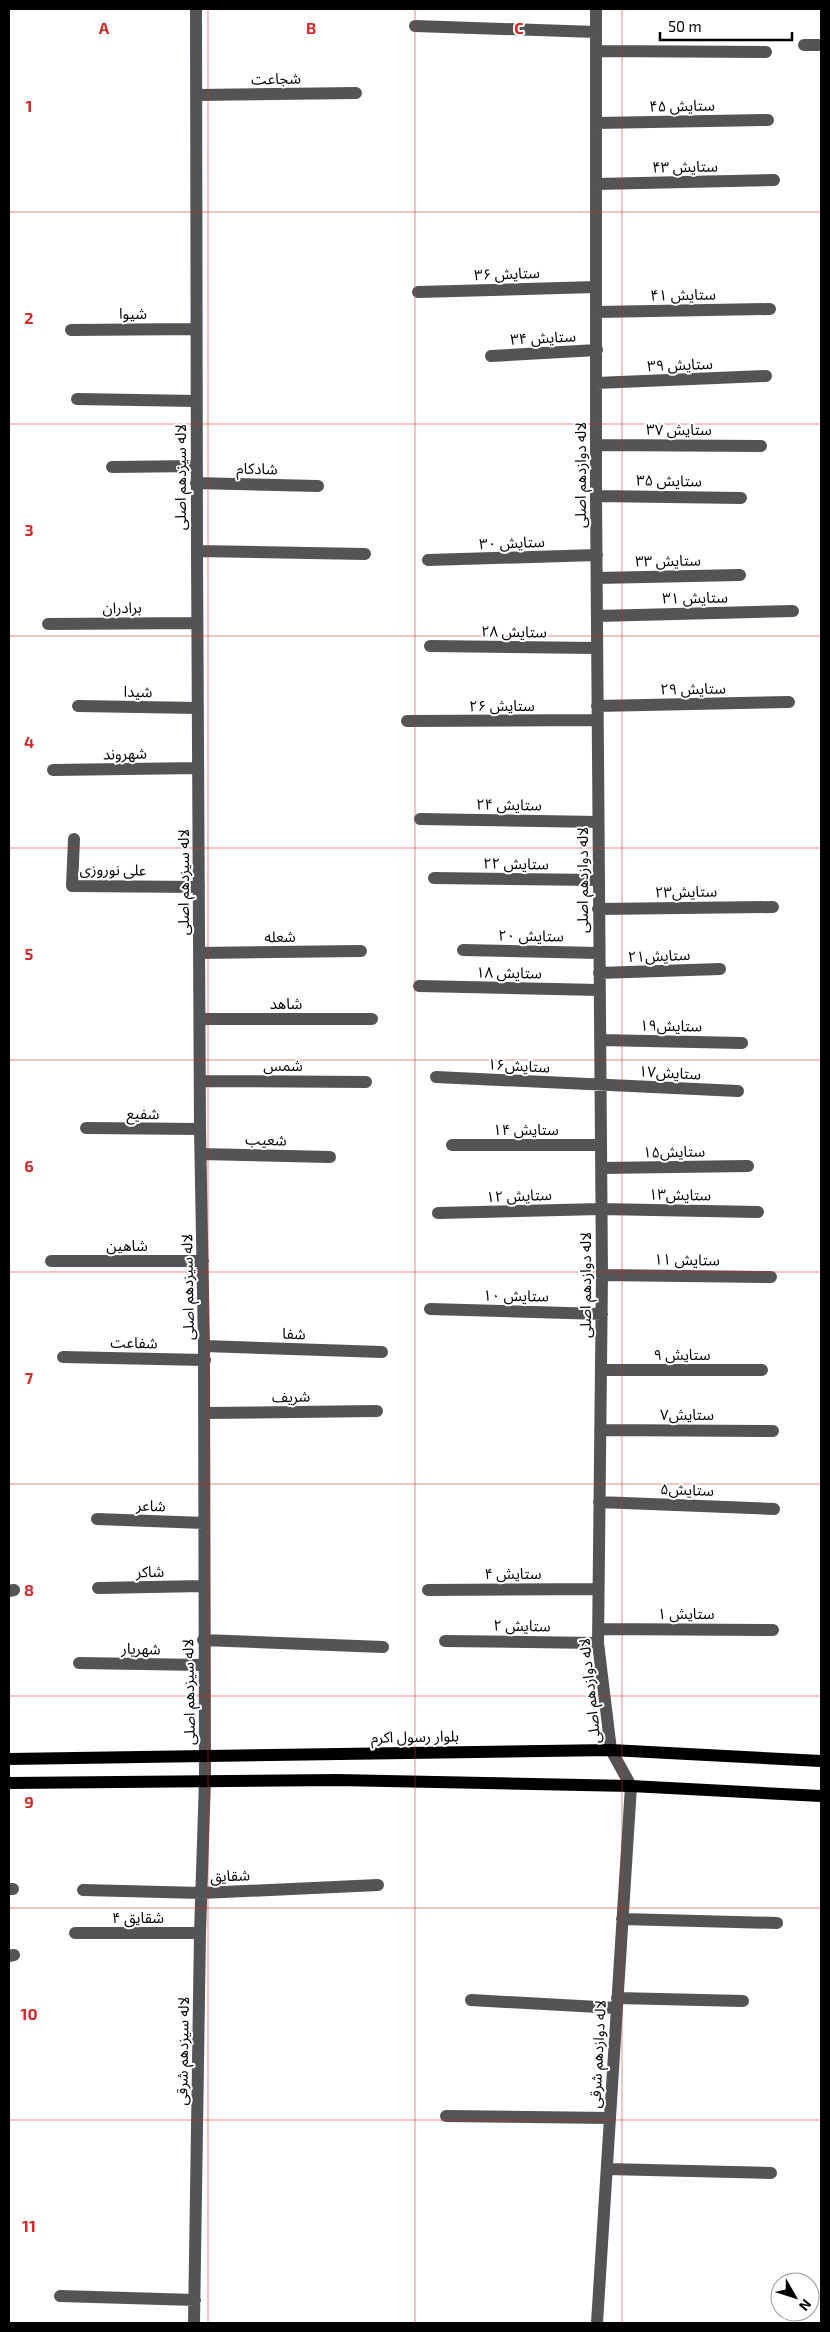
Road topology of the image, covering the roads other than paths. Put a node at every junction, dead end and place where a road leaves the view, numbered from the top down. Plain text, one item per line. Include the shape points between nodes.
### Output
1 (196, 9) edge
2 (596, 9) edge
3 (415, 26) dead end
4 (596, 32) junction
5 (804, 45) dead end
6 (821, 45) edge
7 (596, 51) junction
8 (766, 52) dead end
9 (356, 93) dead end
10 (196, 95) junction
11 (768, 120) dead end
12 (596, 123) junction
13 (774, 180) dead end
14 (596, 184) junction
15 (596, 287) junction
16 (418, 292) dead end
17 (770, 309) dead end
18 (596, 312) junction
19 (196, 329) junction
20 (71, 330) dead end
21 (596, 350) junction
22 (492, 356) dead end
23 (766, 376) dead end
24 (596, 383) junction
25 (77, 400) dead end
26 (196, 401) junction
27 (596, 445) junction
28 (760, 446) dead end
29 (197, 466) junction
30 (112, 467) dead end
31 (196, 483) junction
32 (318, 486) dead end
33 (596, 496) junction
34 (741, 498) dead end
35 (197, 551) junction
36 (365, 554) dead end
37 (597, 555) junction
38 (428, 560) dead end
39 (740, 575) dead end
40 (597, 578) junction
41 (794, 611) dead end
42 (597, 616) junction
43 (197, 623) junction
44 (48, 624) dead end
45 (430, 646) dead end
46 (597, 648) junction
47 (789, 702) dead end
48 (78, 706) dead end
49 (597, 706) junction
50 (198, 708) junction
51 (597, 720) junction
52 (406, 721) dead end
53 (198, 768) junction
54 (53, 770) dead end
55 (420, 819) dead end
56 (598, 822) junction
57 (74, 839) dead end
58 (434, 878) dead end
59 (598, 880) junction
60 (199, 887) junction
61 (773, 907) dead end
62 (598, 909) junction
63 (463, 950) dead end
64 (361, 951) dead end
65 (199, 953) junction
66 (599, 953) junction
67 (720, 969) dead end
68 (599, 973) junction
69 (418, 986) dead end
70 (599, 990) junction
71 (200, 1019) junction
72 (372, 1019) dead end
73 (600, 1040) junction
74 (742, 1043) dead end
75 (436, 1077) dead end
76 (200, 1081) junction
77 (366, 1082) dead end
78 (600, 1085) junction
79 (738, 1091) dead end
80 (86, 1128) dead end
81 (200, 1129) junction
82 (452, 1145) dead end
83 (601, 1145) junction
84 (201, 1154) junction
85 (330, 1157) dead end
86 (748, 1166) dead end
87 (601, 1168) junction
88 (601, 1209) junction
89 (758, 1212) dead end
90 (438, 1213) dead end
91 (51, 1261) dead end
92 (203, 1261) junction
93 (602, 1274) junction
94 (771, 1277) dead end
95 (430, 1309) dead end
96 (602, 1314) junction
97 (204, 1346) junction
98 (382, 1352) dead end
99 (63, 1357) dead end
100 (204, 1360) junction
101 (601, 1370) junction
102 (762, 1370) dead end
103 (377, 1411) dead end
104 (204, 1413) junction
105 (600, 1430) junction
106 (773, 1431) dead end
107 (599, 1502) junction
108 (774, 1509) dead end
109 (97, 1519) dead end
110 (204, 1523) junction
111 (204, 1586) junction
112 (98, 1588) dead end
113 (598, 1589) junction
114 (428, 1590) dead end
115 (598, 1630) junction
116 (773, 1630) dead end
117 (203, 1640) junction
118 (445, 1641) dead end
119 (598, 1643) junction
120 (383, 1647) dead end
121 (78, 1663) dead end
122 (203, 1665) junction
123 (612, 1750) junction
124 (205, 1755) junction
125 (9, 1759) edge
126 (821, 1761) edge
127 (205, 1780) junction
128 (9, 1784) edge
129 (631, 1786) junction
130 (821, 1796) edge
131 (378, 1885) dead end
132 (83, 1890) dead end
133 (202, 1893) junction
134 (622, 1919) junction
135 (777, 1923) dead end
136 (75, 1933) dead end
137 (200, 1933) junction
138 (470, 2000) dead end
139 (743, 2001) dead end
140 (617, 2003) junction
141 (446, 2116) dead end
142 (610, 2118) junction
143 (607, 2169) junction
144 (771, 2173) dead end
145 (60, 2296) dead end
146 (195, 2300) junction
147 (194, 2323) edge
148 (598, 2323) edge

1 - 10 street, لاله سیزدهم اصلی
2 - 4 street, لاله دوازدهم اصلی
3 - 4 street
4 - 7 street, لاله دوازدهم اصلی
5 - 6 street
7 - 8 street
7 - 12 street, لاله دوازدهم اصلی
9 - 10 street, شجاعت
10 - 19 street, لاله سیزدهم اصلی
11 - 12 street, ستایش ۴۵
12 - 14 street, لاله دوازدهم اصلی
13 - 14 street, ستایش ۴۳
14 - 15 street, لاله دوازدهم اصلی
15 - 16 street, ستایش ۳۶
15 - 18 street, لاله دوازدهم اصلی
17 - 18 street, ستایش ۴۱
18 - 21 street, لاله دوازدهم اصلی
19 - 20 street, شیوا
19 - 26 street, لاله سیزدهم اصلی
21 - 22 street, ستایش ۳۴
21 - 24 street, لاله دوازدهم اصلی
23 - 24 street, ستایش ۳۹
24 - 27 street, لاله دوازدهم اصلی
25 - 26 street
26 - 29 street, لاله سیزدهم اصلی
27 - 28 street, ستایش ۳۷
27 - 33 street, لاله دوازدهم اصلی
29 - 30 street
29 - 31 street, لاله سیزدهم اصلی
31 - 32 street, شادکام
31 - 35 street, لاله سیزدهم اصلی
33 - 34 street, ستایش ۳۵
33 - 37 street, لاله دوازدهم اصلی
35 - 36 street
35 - 43 street, لاله سیزدهم اصلی
37 - 38 street, ستایش ۳۰
37 - 40 street, لاله دوازدهم اصلی
39 - 40 street, ستایش ۳۳
40 - 42 street, لاله دوازدهم اصلی
41 - 42 street, ستایش ۳۱
42 - 46 street, لاله دوازدهم اصلی
43 - 44 street, برادران
43 - 50 street, لاله سیزدهم اصلی
45 - 46 street, ستایش ۲۸
46 - 49 street, لاله دوازدهم اصلی
47 - 49 street, ستایش ۲۹
48 - 50 street, شیدا
49 - 51 street, لاله دوازدهم اصلی
50 - 53 street, لاله سیزدهم اصلی
51 - 52 street, ستایش ۲۶
51 - 56 street, لاله دوازدهم اصلی
53 - 54 street, شهروند
53 - 60 street, لاله سیزدهم اصلی
55 - 56 street, ستایش ۲۴
56 - 59 street, لاله دوازدهم اصلی
57 - 60 street, علی نوروزی via 72,886
58 - 59 street, ستایش ۲۲
59 - 62 street, لاله دوازدهم اصلی
60 - 65 street, لاله سیزدهم اصلی
61 - 62 street, ستایش۲۳
62 - 66 street, لاله دوازدهم اصلی
63 - 66 street, ستایش ۲۰
64 - 65 street, شعله
65 - 71 street, لاله سیزدهم اصلی
66 - 68 street, لاله دوازدهم اصلی
67 - 68 street, ستایش۲۱
68 - 70 street, لاله دوازدهم اصلی
69 - 70 street, ستایش ۱۸
70 - 73 street, لاله دوازدهم اصلی
71 - 72 street, شاهد
71 - 76 street, لاله سیزدهم اصلی
73 - 74 street, ستایش۱۹
73 - 78 street, لاله دوازدهم اصلی
75 - 78 street, ستایش۱۶
76 - 77 street, شمس
76 - 81 street, لاله سیزدهم اصلی
78 - 79 street, ستایش۱۷
78 - 83 street, لاله دوازدهم اصلی
80 - 81 street, شفیع
81 - 84 street, لاله سیزدهم اصلی
82 - 83 street, ستایش ۱۴
83 - 87 street, لاله دوازدهم اصلی
84 - 85 street, شعیب
84 - 92 street, لاله سیزدهم اصلی
86 - 87 street, ستایش۱۵
87 - 88 street, لاله دوازدهم اصلی
88 - 89 street, ستایش۱۳
88 - 90 street, ستایش ۱۲
88 - 93 street, لاله دوازدهم اصلی
91 - 92 street, شاهین
92 - 97 street, لاله سیزدهم اصلی
93 - 94 street, ستایش ۱۱
93 - 96 street, لاله دوازدهم اصلی
95 - 96 street, ستایش ۱۰
96 - 101 street, لاله دوازدهم اصلی
97 - 98 street, شفا
97 - 100 street, لاله سیزدهم اصلی
99 - 100 street, شفاعت
100 - 104 street, لاله سیزدهم اصلی
101 - 102 street, ستایش ۹
101 - 105 street, لاله دوازدهم اصلی
103 - 104 street, شریف
104 - 110 street, لاله سیزدهم اصلی
105 - 106 street, ستایش۷
105 - 107 street, لاله دوازدهم اصلی
107 - 108 street, ستایش۵
107 - 113 street, لاله دوازدهم اصلی
109 - 110 street, شاعر
110 - 111 street, لاله سیزدهم اصلی
111 - 112 street, شاکر
111 - 117 street, لاله سیزدهم اصلی
113 - 114 street, ستایش ۴
113 - 115 street, لاله دوازدهم اصلی
115 - 116 street, ستایش ۱
115 - 119 street, لاله دوازدهم اصلی
117 - 120 street
117 - 122 street, لاله سیزدهم اصلی
118 - 119 street, ستایش ۲
119 - 123 street, لاله دوازدهم اصلی
121 - 122 street, شهریار
122 - 124 street, لاله سیزدهم اصلی
123 - 124 main road, بلوار رسول اکرم
123 - 126 main road, بلوار رسول اکرم
123 - 129 street
124 - 125 main road, بلوار رسول اکرم
124 - 127 street, لاله سیزدهم اصلی
127 - 128 main road
127 - 129 main road
127 - 133 street, لاله سیزدهم شرقی
129 - 130 main road
129 - 134 street, لاله دوازدهم شرقی
131 - 133 street, شقایق
132 - 133 street, شقایق
133 - 137 street, لاله سیزدهم شرقی
134 - 135 street
134 - 140 street, لاله دوازدهم شرقی
136 - 137 street, شقایق ۴
137 - 146 street, لاله سیزدهم شرقی
138 - 140 street
139 - 140 street
140 - 142 street, لاله دوازدهم شرقی
141 - 142 street
142 - 143 street, لاله دوازدهم شرقی
143 - 144 street
143 - 148 street, لاله دوازدهم شرقی
145 - 146 street
146 - 147 street, لاله سیزدهم شرقی

